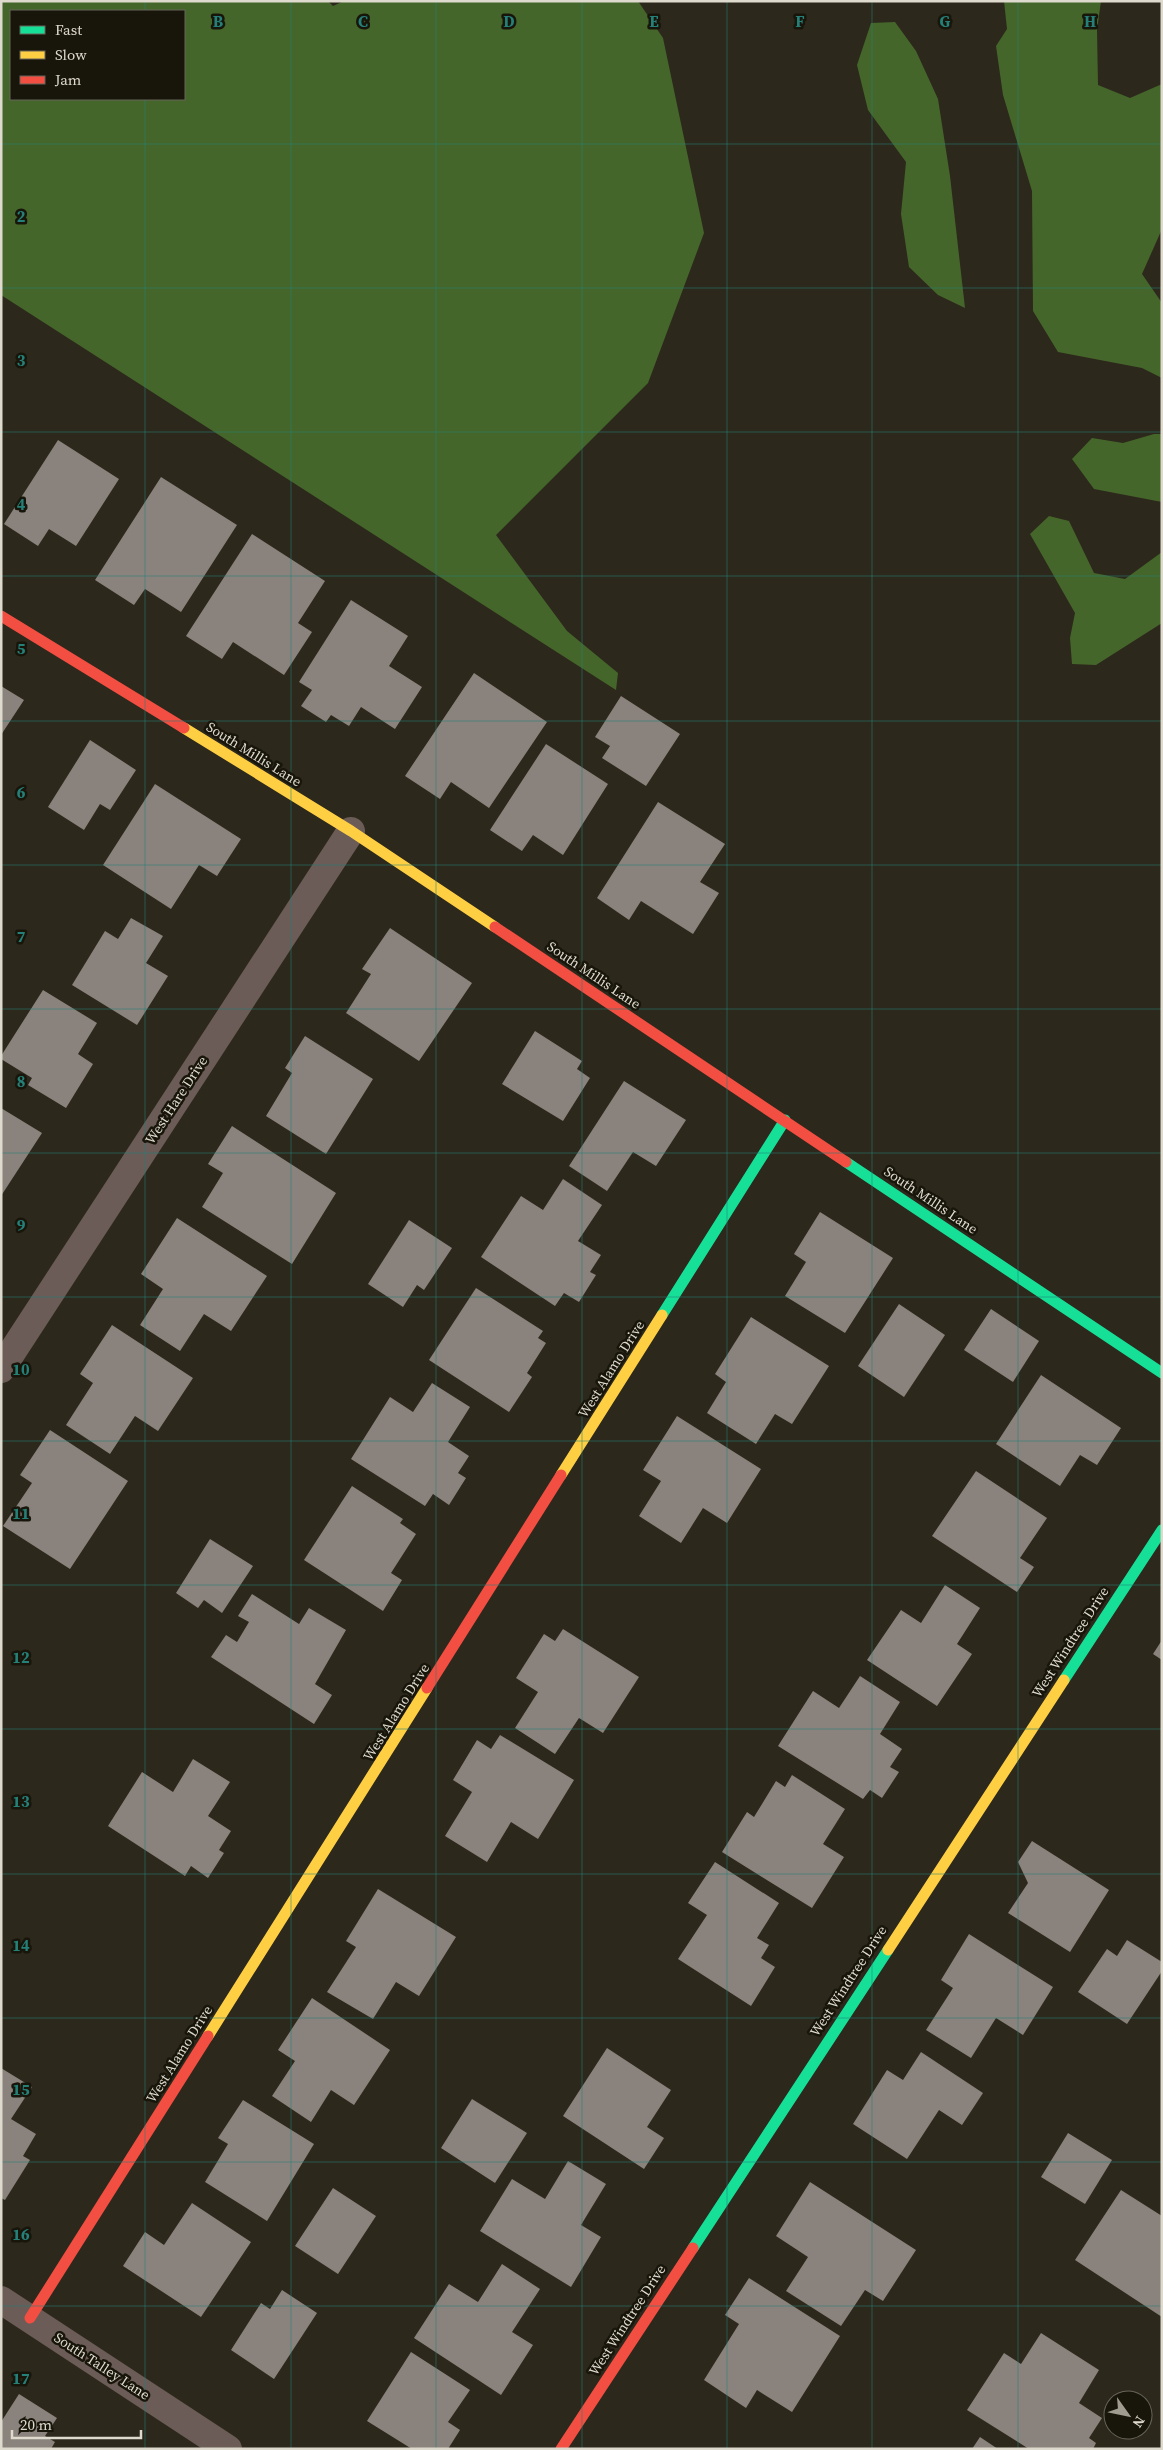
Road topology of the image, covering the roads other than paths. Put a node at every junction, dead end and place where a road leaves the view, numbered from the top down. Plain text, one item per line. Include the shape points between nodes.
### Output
1 (1, 616) edge
2 (351, 831) junction
3 (785, 1120) junction
4 (1, 1369) edge
5 (1162, 1372) edge
6 (1162, 1530) edge
7 (1, 2300) edge
8 (30, 2318) junction
9 (228, 2449) edge
10 (561, 2449) edge

1 - 2 street, South Millis Lane
2 - 3 street, South Millis Lane
2 - 4 street, West Hare Drive
3 - 5 street, South Millis Lane
3 - 8 street, West Alamo Drive
6 - 10 street, West Windtree Drive
7 - 8 street, South Talley Lane
8 - 9 street, South Talley Lane

